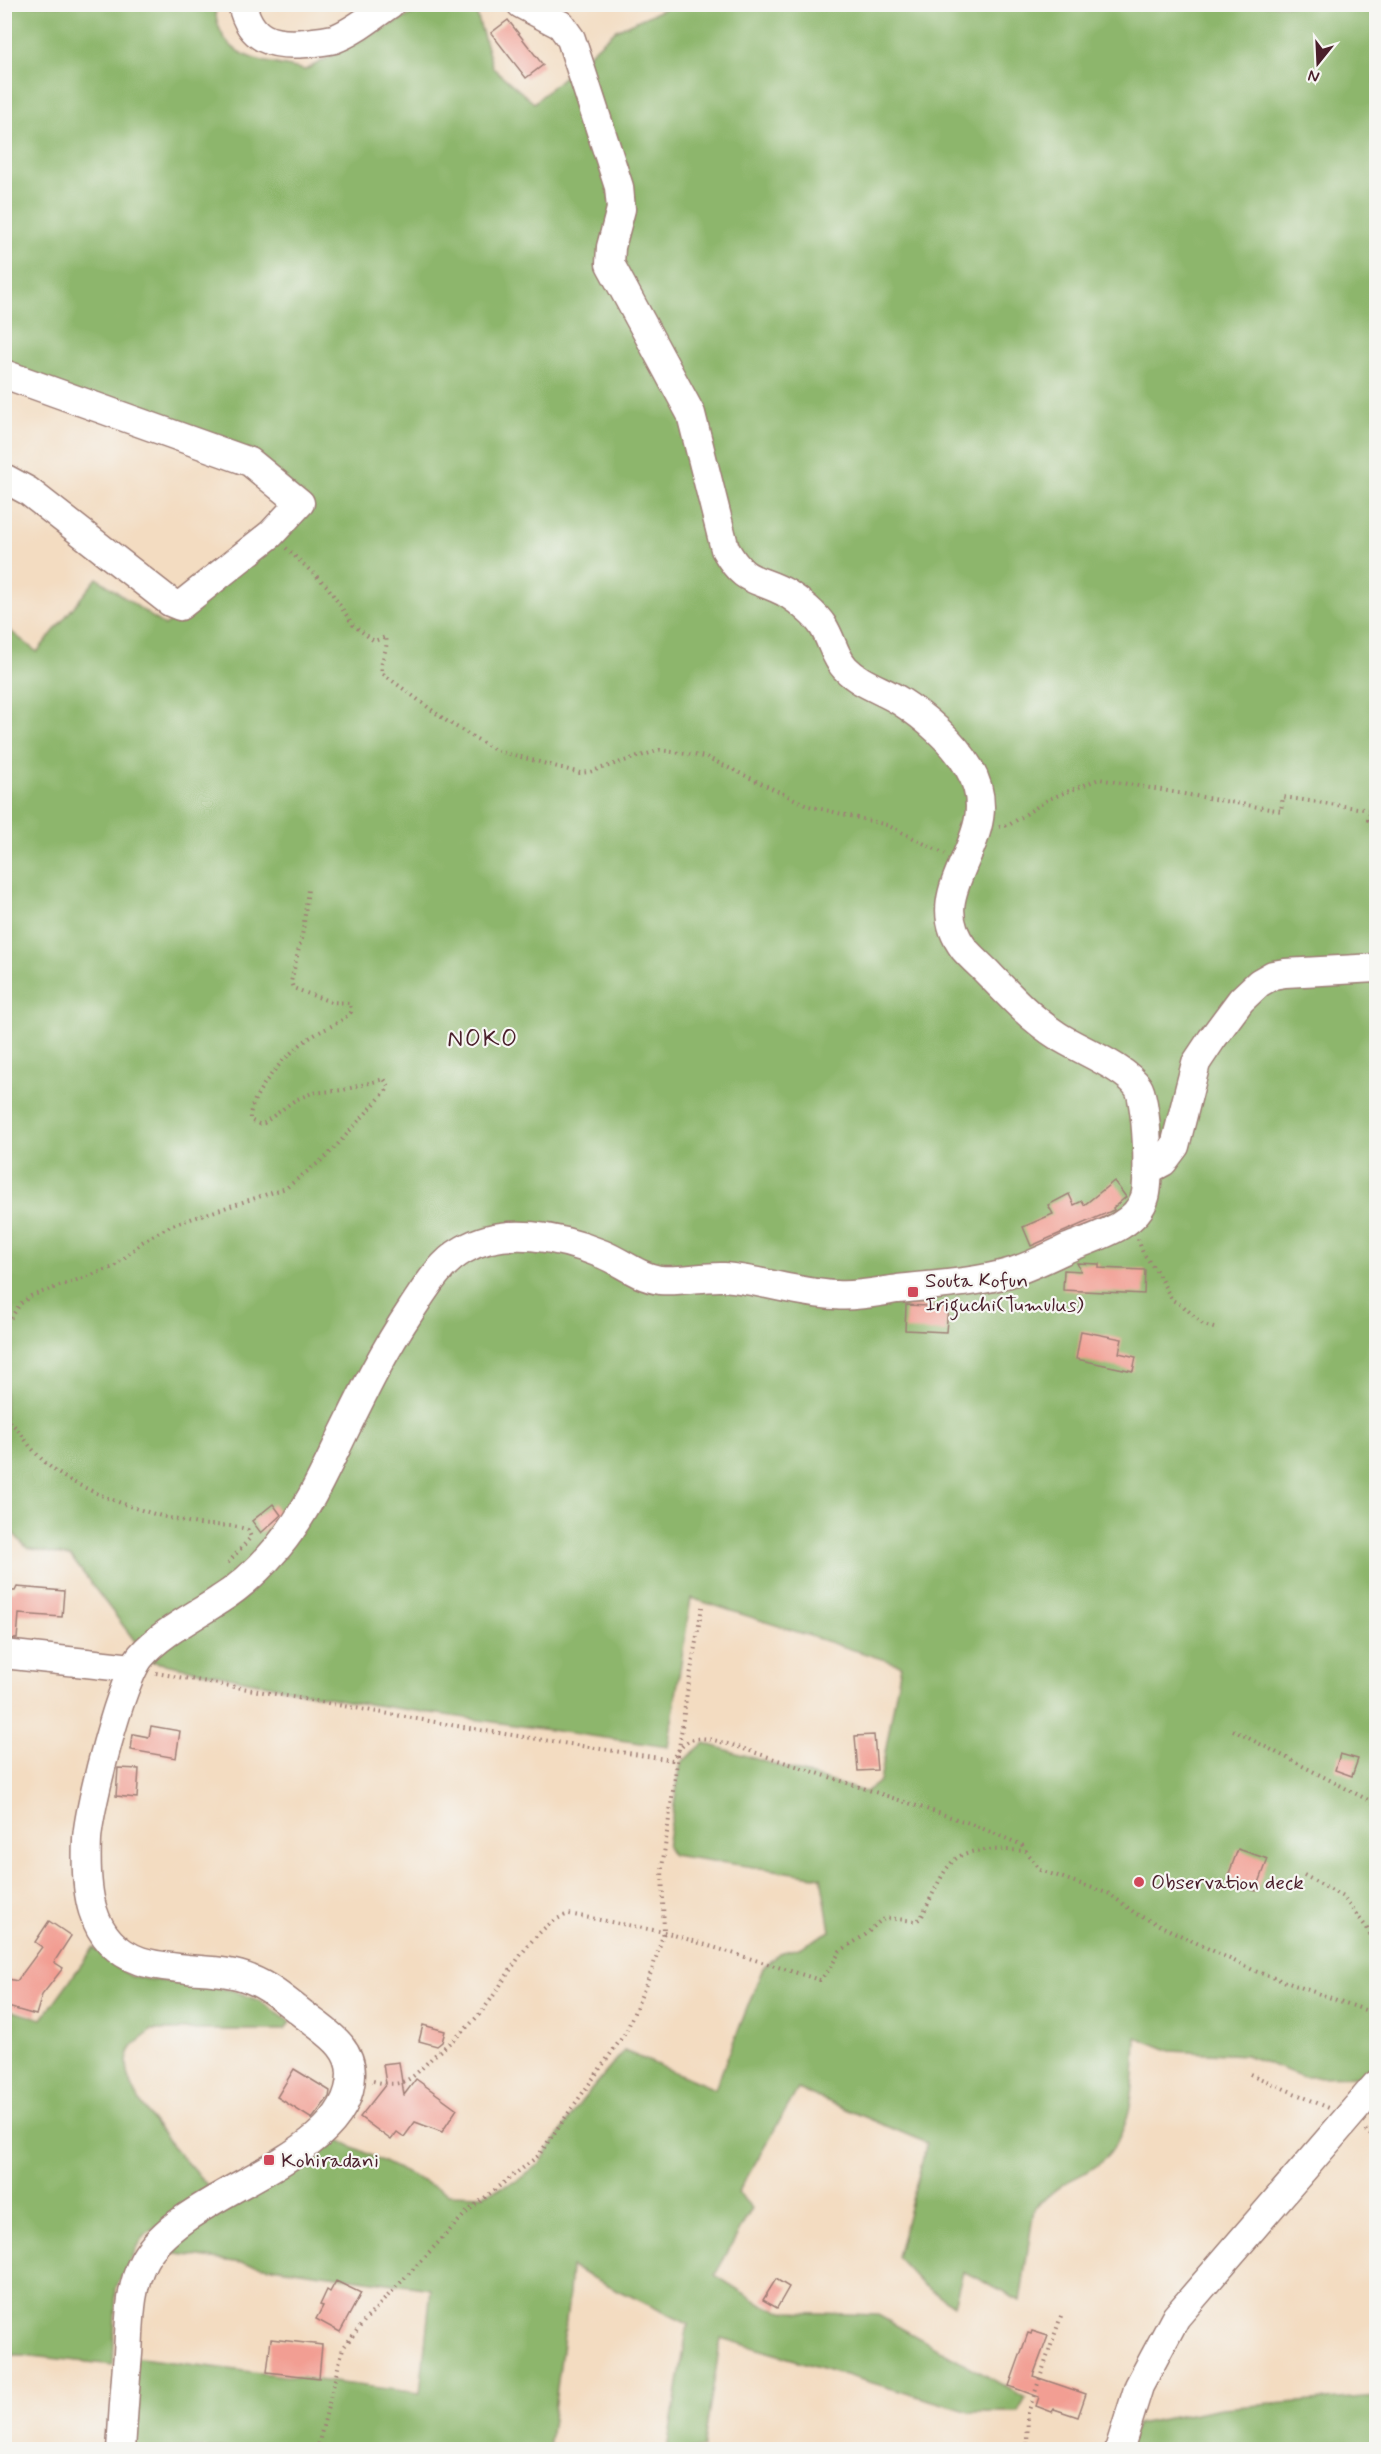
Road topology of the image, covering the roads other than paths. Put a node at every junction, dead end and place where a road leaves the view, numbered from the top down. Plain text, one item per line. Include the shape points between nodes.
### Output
1 (242, 4) edge
2 (390, 4) edge
3 (521, 4) edge
4 (4, 375) edge
5 (4, 478) edge
6 (1377, 968) edge
7 (1148, 1170) junction
8 (4, 1654) edge
9 (132, 1668) junction
10 (1377, 2085) edge
11 (121, 2450) edge
12 (1119, 2450) edge

1 - 2 street via 254,32 266,40 287,44 334,38 358,27
3 - 7 street via 561,25 571,39 619,187 621,209 610,264 691,414 730,558 749,580 788,594 820,621 843,667 905,705 951,745 969,767 977,788 980,820 949,900 956,934 964,948 1027,1014 1138,1085 1145,1104
4 - 5 street via 250,462 300,504 271,534 180,606 28,490
6 - 7 street via 1285,973 1258,983 1241,1000 1196,1063 1175,1146 1163,1162
7 - 9 street via 1143,1205 1131,1219 1051,1256 1006,1274 841,1296 737,1278 657,1280 606,1255 555,1239 494,1238 469,1247 446,1263 396,1332 306,1508 273,1553 228,1595 150,1647
8 - 9 street
9 - 11 street via 91,1812 87,1839 91,1911 97,1925 121,1951 140,1961 243,1976 260,1983 332,2036 347,2053 351,2076 340,2110 327,2128 295,2153 185,2217 146,2255 134,2285
10 - 12 street via 1176,2318 1139,2386

